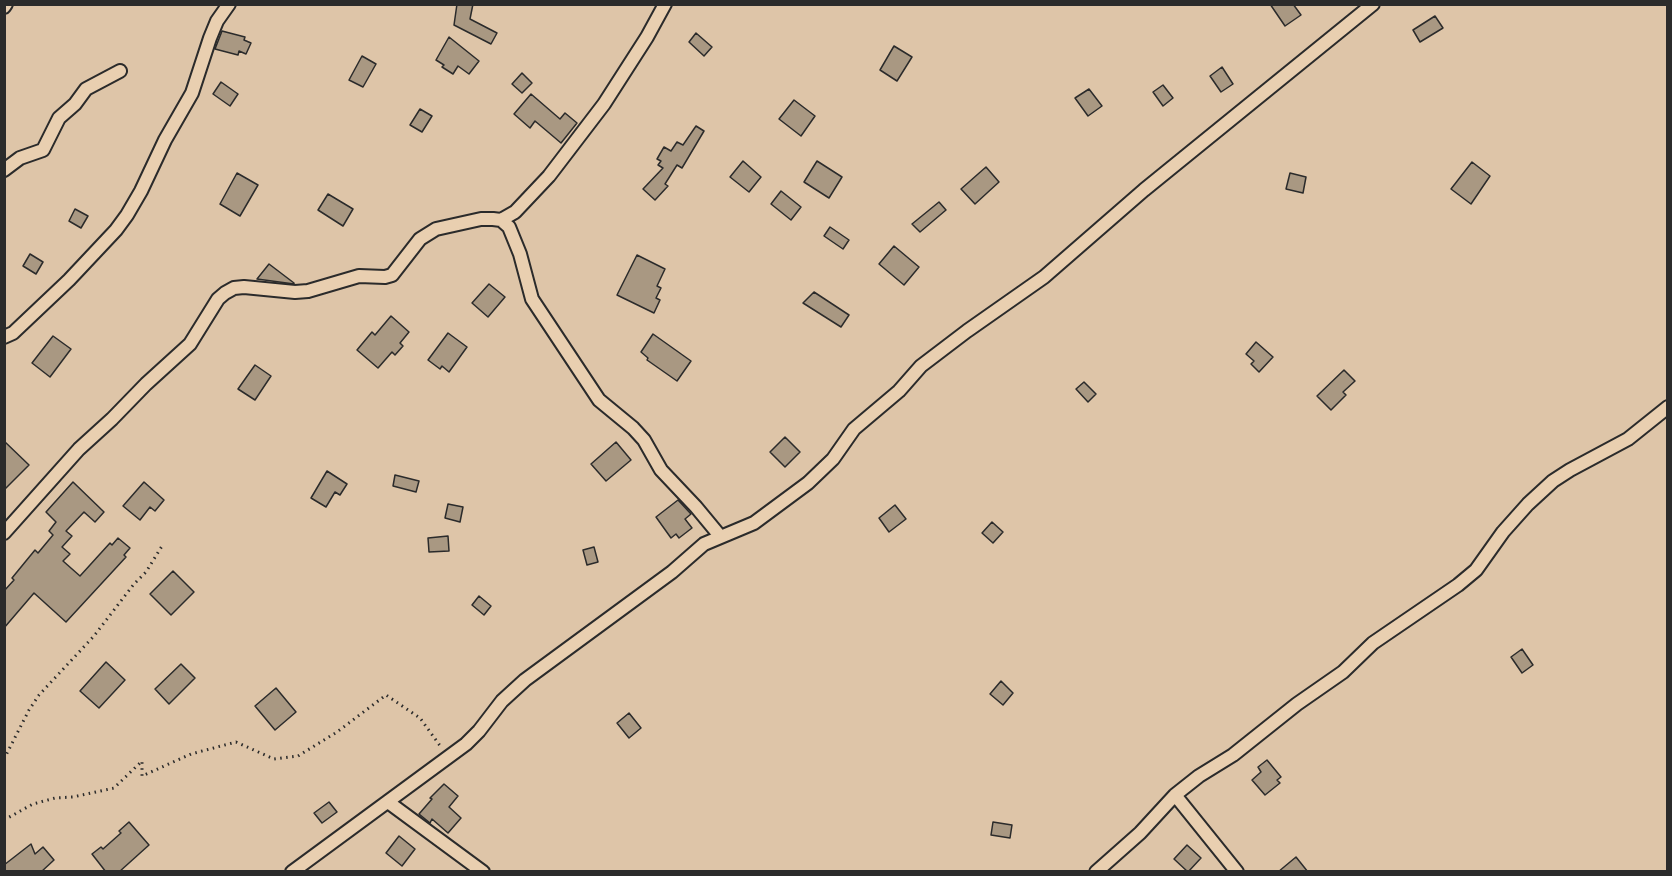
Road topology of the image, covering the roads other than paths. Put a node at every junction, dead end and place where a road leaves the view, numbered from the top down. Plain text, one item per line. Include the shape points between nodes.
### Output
1 (229, 4) edge
2 (665, 4) edge
3 (1373, 4) edge
4 (120, 71) dead end
5 (4, 170) edge
6 (501, 220) junction
7 (4, 337) edge
8 (1668, 407) edge
9 (4, 533) edge
10 (720, 536) junction
11 (1175, 795) junction
12 (388, 802) junction
13 (292, 872) edge
14 (483, 872) edge
15 (1096, 872) edge
16 (1237, 872) edge

1 - 7 street via 217,21 192,93 127,215 69,280
2 - 6 street via 604,104 549,176 515,212
3 - 10 street via 1144,190 1044,277 921,366 899,391 854,429 833,459 808,483 754,523
4 - 5 street via 86,89 59,118 43,150 20,158
6 - 9 street via 481,219 436,229 420,239 392,275 384,278 359,276 308,291 244,287 225,293 190,344 79,449
6 - 10 street via 514,237 532,299 573,363 599,400 644,440 661,470
8 - 11 street via 1628,439 1552,481 1503,532 1476,570 1458,585 1373,643 1342,672
10 - 12 street via 704,544 525,680 466,744
11 - 15 street
11 - 16 street
12 - 13 street
12 - 14 street

